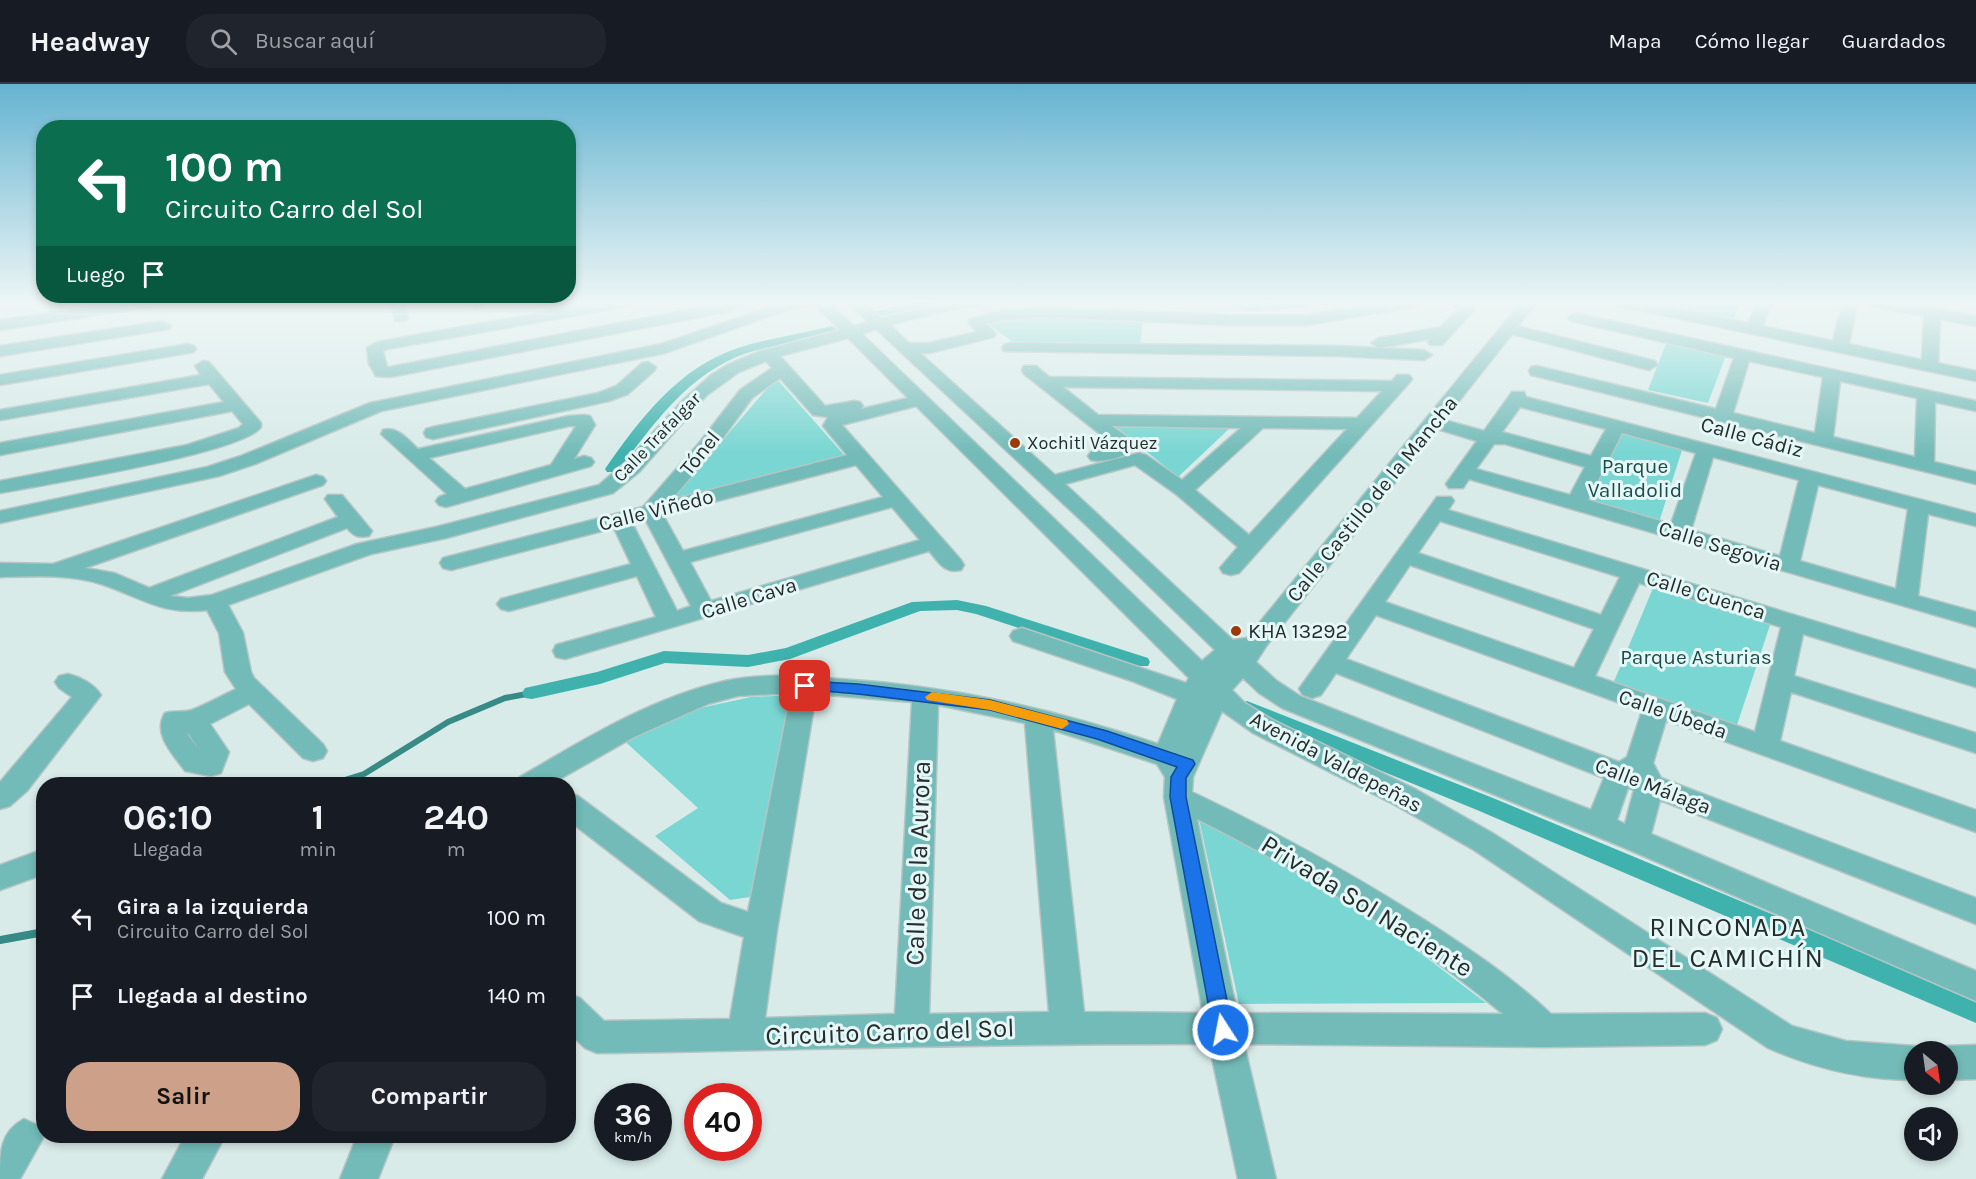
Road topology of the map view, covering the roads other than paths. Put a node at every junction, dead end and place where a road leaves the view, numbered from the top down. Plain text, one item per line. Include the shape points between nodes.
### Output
1 (190, 352) edge
2 (374, 352) edge
3 (493, 352) edge
4 (658, 352) edge
5 (771, 352) edge
6 (870, 352) edge
7 (909, 352) edge
8 (939, 352) edge
9 (1014, 352) edge
10 (1362, 352) edge
11 (1427, 352) edge
12 (1490, 352) edge
13 (1555, 352) edge
14 (1597, 352) edge
15 (1655, 352) edge
16 (1731, 352) edge
17 (1863, 352) edge
18 (1931, 352) edge
19 (1424, 355) junction
20 (1743, 355) junction
21 (644, 360) junction
22 (201, 363) junction
23 (1649, 364) junction
24 (924, 365) junction
25 (1930, 366) junction
26 (1832, 374) junction
27 (1976, 376) edge
28 (1404, 377) junction
29 (0, 380) edge
30 (1046, 382) junction
31 (474, 386) junction
32 (1634, 395) junction
33 (1926, 395) junction
34 (916, 396) junction
35 (237, 405) junction
36 (1976, 406) edge
37 (0, 414) edge
38 (1723, 417) junction
39 (826, 418) junction
40 (487, 419) junction
41 (1437, 419) junction
42 (1092, 420) junction
43 (985, 421) junction
44 (1260, 421) junction
45 (1360, 424) junction
46 (1617, 427) junction
47 (951, 430) junction
48 (390, 434) dead end
49 (1496, 435) junction
50 (1823, 441) junction
51 (0, 449) edge
52 (1706, 450) junction
53 (418, 454) junction
54 (1126, 455) junction
55 (860, 458) junction
56 (584, 462) dead end
57 (300, 463) dead end
58 (1598, 464) junction
59 (1924, 466) junction
60 (558, 469) junction
61 (62, 475) junction
62 (1046, 477) junction
63 (1810, 477) junction
64 (1976, 478) edge
65 (30, 481) junction
66 (0, 487) edge
67 (1183, 490) junction
68 (327, 492) junction
69 (1450, 493) junction
70 (896, 500) junction
71 (1576, 503) junction
72 (1918, 506) junction
73 (51, 507) junction
74 (651, 511) junction
75 (9, 515) edge
76 (351, 519) junction
77 (620, 519) junction
78 (1091, 519) junction
79 (1976, 520) edge
80 (1052, 530) junction
81 (1680, 533) junction
82 (369, 540) dead end
83 (933, 543) junction
84 (1251, 547) junction
85 (1405, 556) junction
86 (677, 559) junction
87 (451, 563) dead end
88 (953, 565) dead end
89 (1788, 566) junction
90 (644, 567) junction
91 (1231, 568) dead end
92 (0, 570) edge
93 (56, 571) junction
94 (1633, 573) junction
95 (148, 596) junction
96 (1906, 600) junction
97 (215, 602) junction
98 (509, 604) dead end
99 (1371, 605) junction
100 (705, 611) junction
101 (1976, 620) edge
102 (670, 621) junction
103 (1794, 622) junction
104 (1608, 625) junction
105 (1022, 636) dead end
106 (565, 651) dead end
107 (1244, 651) junction
108 (1331, 662) junction
109 (1976, 679) edge
110 (1780, 680) junction
111 (1580, 681) junction
112 (68, 682) dead end
113 (805, 686) junction
114 (248, 688) junction
115 (1312, 689) dead end
116 (1206, 692) junction
117 (925, 696) junction
118 (1656, 708) junction
119 (1038, 717) junction
120 (1976, 743) edge
121 (1765, 747) junction
122 (314, 751) dead end
123 (1178, 774) junction
124 (1637, 774) junction
125 (210, 775) edge
126 (547, 777) edge
127 (0, 798) edge
128 (576, 810) edge
129 (1976, 821) edge
130 (1600, 826) junction
131 (1635, 840) junction
132 (36, 864) edge
133 (0, 878) edge
134 (1976, 911) edge
135 (761, 930) junction
136 (1976, 986) edge
137 (576, 1017) edge
138 (1068, 1028) junction
139 (1705, 1029) dead end
140 (1223, 1030) junction
141 (911, 1031) junction
142 (1544, 1031) junction
143 (745, 1036) junction
144 (1976, 1062) edge
145 (1904, 1063) edge
146 (1958, 1063) edge
147 (24, 1138) dead end
148 (202, 1143) edge
149 (373, 1143) edge
150 (0, 1175) edge
151 (181, 1179) edge
152 (359, 1179) edge
153 (1257, 1179) edge

1 - 22 street
2 - 3 street via 382,372
4 - 21 street
5 - 97 street, Calle Trafalgar via 744,363 701,391 624,477 606,489 365,549
6 - 34 street, Avenida Valdepeñas
7 - 24 street, Avenida Valdepeñas
8 - 24 street
9 - 30 street
10 - 19 street
11 - 19 street
12 - 41 street, Calle Castillo de la Mancha
13 - 32 street via 1533,376
14 - 23 street
15 - 23 street
16 - 20 street
17 - 25 street
18 - 25 street
19 - 28 street
20 - 26 street
20 - 38 street
21 - 31 street
21 - 40 street via 622,390
22 - 29 street
22 - 35 street
22 - 37 street
23 - 32 street
24 - 43 street, Avenida Valdepeñas
25 - 27 street
26 - 33 street
26 - 50 street
28 - 30 street
28 - 45 street
30 - 42 street
31 - 40 street
31 - 73 street via 376,407 212,472
32 - 38 street
33 - 36 street
33 - 59 street
34 - 39 street via 835,421
34 - 47 street, Avenida Valdepeñas
35 - 51 street
35 - 61 street via 252,423 246,432 191,450
38 - 50 street
39 - 55 street
39 - 74 street, Tónel via 777,364 746,394
40 - 53 street via 433,433
41 - 49 street
41 - 107 street, Calle Castillo de la Mancha
42 - 44 street
42 - 54 street via 1124,444
43 - 47 street
43 - 62 street, Avenida Valdepeñas
44 - 45 street
44 - 67 street
45 - 84 street
46 - 49 street, Calle Cádiz via 1517,398
46 - 52 street, Calle Cádiz
46 - 58 street
47 - 80 street, Avenida Valdepeñas
48 - 53 street
49 - 58 street
49 - 69 street
50 - 59 street
52 - 63 street, Calle Cádiz
52 - 81 street
53 - 60 street via 453,498
53 - 60 street via 584,420 586,425
54 - 62 street
54 - 67 street via 1146,462
55 - 70 street
55 - 74 street, Calle Viñedo
56 - 60 street
57 - 68 street
58 - 71 street
59 - 64 street
61 - 65 street
61 - 73 street
62 - 78 street, Avenida Valdepeñas
63 - 72 street, Calle Cádiz
63 - 89 street
65 - 66 street
65 - 75 street
67 - 84 street
68 - 76 street
68 - 93 street
69 - 71 street, Calle Segovia
69 - 85 street
69 - 94 street, Calle Cuenca
70 - 83 street
70 - 86 street
71 - 81 street, Calle Segovia
72 - 79 street, Calle Cádiz
72 - 96 street
73 - 75 street
74 - 77 street, Calle Viñedo
74 - 86 street
76 - 82 street
76 - 95 street
77 - 87 street, Calle Viñedo
77 - 90 street
78 - 80 street
78 - 107 street, Avenida Valdepeñas
80 - 116 street, Avenida Valdepeñas
81 - 89 street, Calle Segovia
83 - 88 street
83 - 100 street, Calle Cava
84 - 91 street
85 - 99 street
85 - 104 street
86 - 100 street
89 - 96 street, Calle Segovia
90 - 98 street
90 - 102 street
92 - 93 street
93 - 95 street, Calle Trafalgar via 106,578
94 - 103 street, Calle Cuenca
94 - 104 street
95 - 97 street, Calle Trafalgar via 188,605
96 - 101 street, Calle Segovia
97 - 114 street via 231,633 238,672
99 - 108 street
99 - 111 street, Calle Úbeda
100 - 102 street, Calle Cava
102 - 106 street, Calle Cava
103 - 109 street, Calle Cuenca
103 - 110 street
104 - 111 street
105 - 116 street
107 - 116 street, Calle Castillo de la Mancha
107 - 130 street, Avenida Valdepeñas via 1268,687 1292,702
108 - 115 street
108 - 124 street, Calle Málaga
110 - 120 street
110 - 121 street
111 - 118 street, Calle Úbeda
112 - 127 street via 88,695 17,784
113 - 117 street
113 - 126 street via 729,689 688,702 649,718
113 - 135 street
114 - 122 street
114 - 125 street via 217,707 184,720 175,737 195,764
116 - 123 street, Calle Castillo de la Mancha
116 - 145 street, Avenida Valdepeñas via 1262,726 1405,797 1484,842 1780,1037 1840,1059
117 - 119 street via 990,705
117 - 141 street, Calle de la Aurora
118 - 121 street, Calle Úbeda
118 - 124 street
119 - 123 street
119 - 138 street
121 - 129 street, Calle Úbeda
123 - 140 street
123 - 142 street, Privada Sol Naciente via 1502,992
124 - 130 street via 1611,794
124 - 131 street
124 - 134 street, Calle Málaga
128 - 135 street via 710,912
130 - 131 street, Avenida Valdepeñas
131 - 136 street, Avenida Valdepeñas
132 - 133 street
135 - 143 street
137 - 143 street, Circuito Carro del Sol via 597,1037
138 - 140 street, Circuito Carro del Sol
138 - 141 street, Circuito Carro del Sol
139 - 142 street
140 - 142 street
140 - 153 street
141 - 143 street, Circuito Carro del Sol
144 - 146 street
147 - 150 street
148 - 151 street
149 - 152 street

